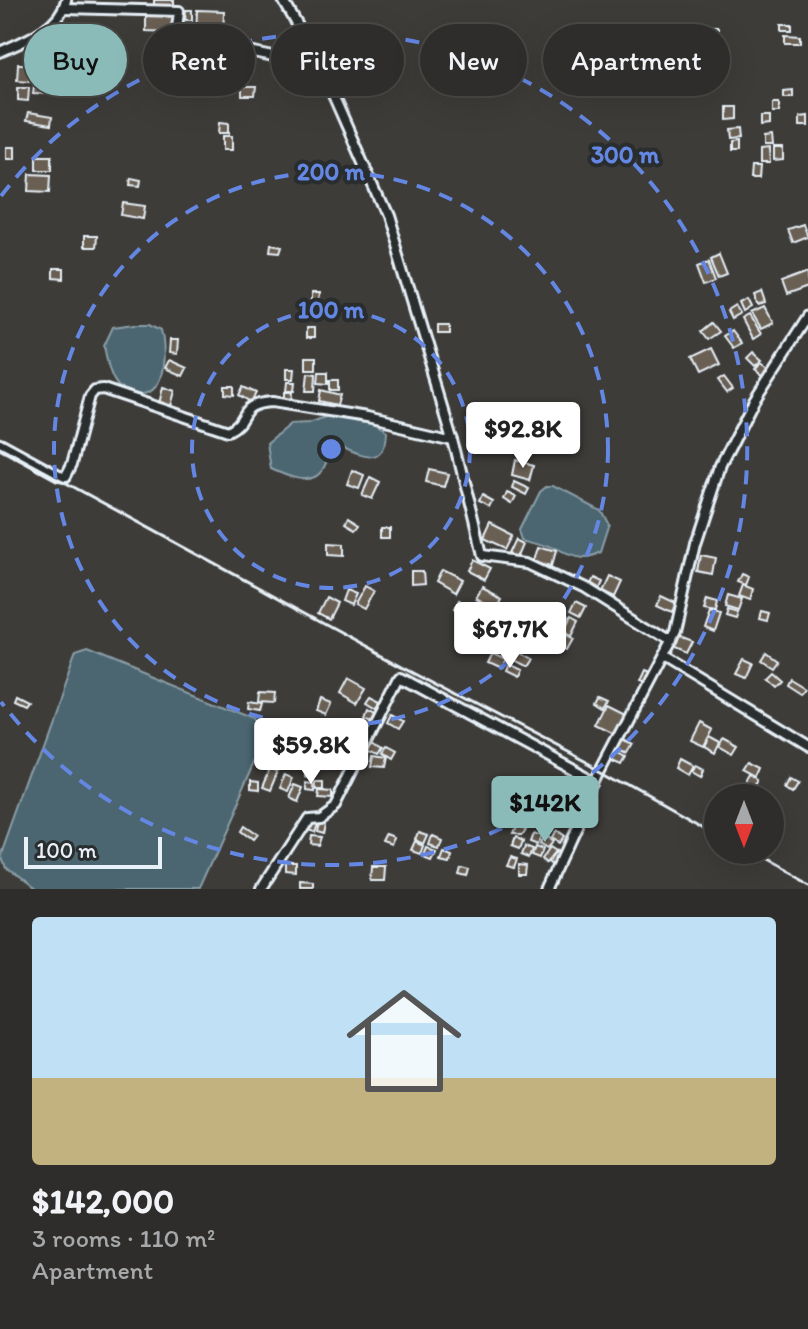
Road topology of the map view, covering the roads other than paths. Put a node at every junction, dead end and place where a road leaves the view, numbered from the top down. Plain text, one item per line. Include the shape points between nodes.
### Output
1 (283, 0) edge
2 (66, 4) edge
3 (0, 52) edge
4 (271, 57) edge
5 (808, 316) edge
6 (453, 437) junction
7 (0, 443) edge
8 (671, 642) junction
9 (663, 659) junction
10 (808, 747) edge
11 (598, 782) junction
12 (261, 889) edge
13 (549, 889) edge

1 - 6 street via 317,59 386,215
2 - 3 street via 57,19
2 - 4 street via 179,11 176,37
5 - 8 street via 754,400 720,467
6 - 7 street via 272,402 256,403 228,431 103,389 90,396 66,476
6 - 8 street via 482,556 530,562 585,588
8 - 9 street
9 - 10 street
9 - 11 street
11 - 12 street via 401,676 336,805 307,818
11 - 13 street

